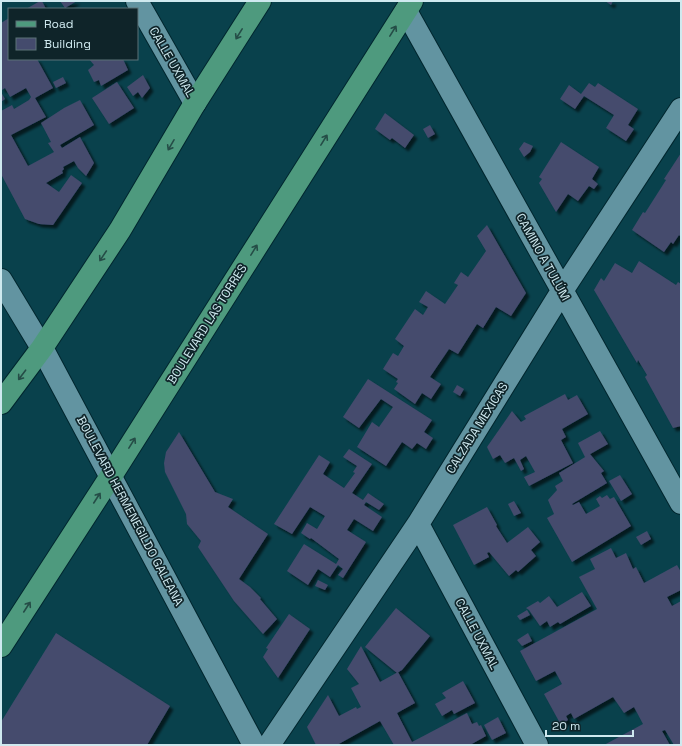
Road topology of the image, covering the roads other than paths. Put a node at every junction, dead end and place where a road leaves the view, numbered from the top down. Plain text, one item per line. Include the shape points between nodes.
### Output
1 (137, 1) edge
2 (260, 1) edge
3 (409, 6) edge
4 (195, 103) junction
5 (681, 109) edge
6 (1, 280) edge
7 (562, 291) junction
8 (42, 348) junction
9 (1, 403) edge
10 (111, 476) junction
11 (679, 494) edge
12 (418, 524) junction
13 (1, 646) edge
14 (254, 745) edge
15 (269, 745) edge
16 (537, 745) edge

1 - 4 street, CALLE UXMAL
2 -> 4 main road
3 - 7 street, CAMINO A TULÚM
10 -> 3 main road, BOULEVARD LAS TORRES
4 -> 8 main road via 120,230
5 - 7 street, CALZADA MEXICAS
6 - 8 street, BOULEVARD HERMENEGILDO GALEANA
7 - 11 street, CAMINO A TULÚM
7 - 12 street, CALZADA MEXICAS
8 -> 9 main road
8 - 10 street, BOULEVARD HERMENEGILDO GALEANA
13 -> 10 main road, BOULEVARD LAS TORRES
10 - 14 street, BOULEVARD HERMENEGILDO GALEANA
12 - 15 street, CALZADA MEXICAS
12 - 16 street, CALLE UXMAL

